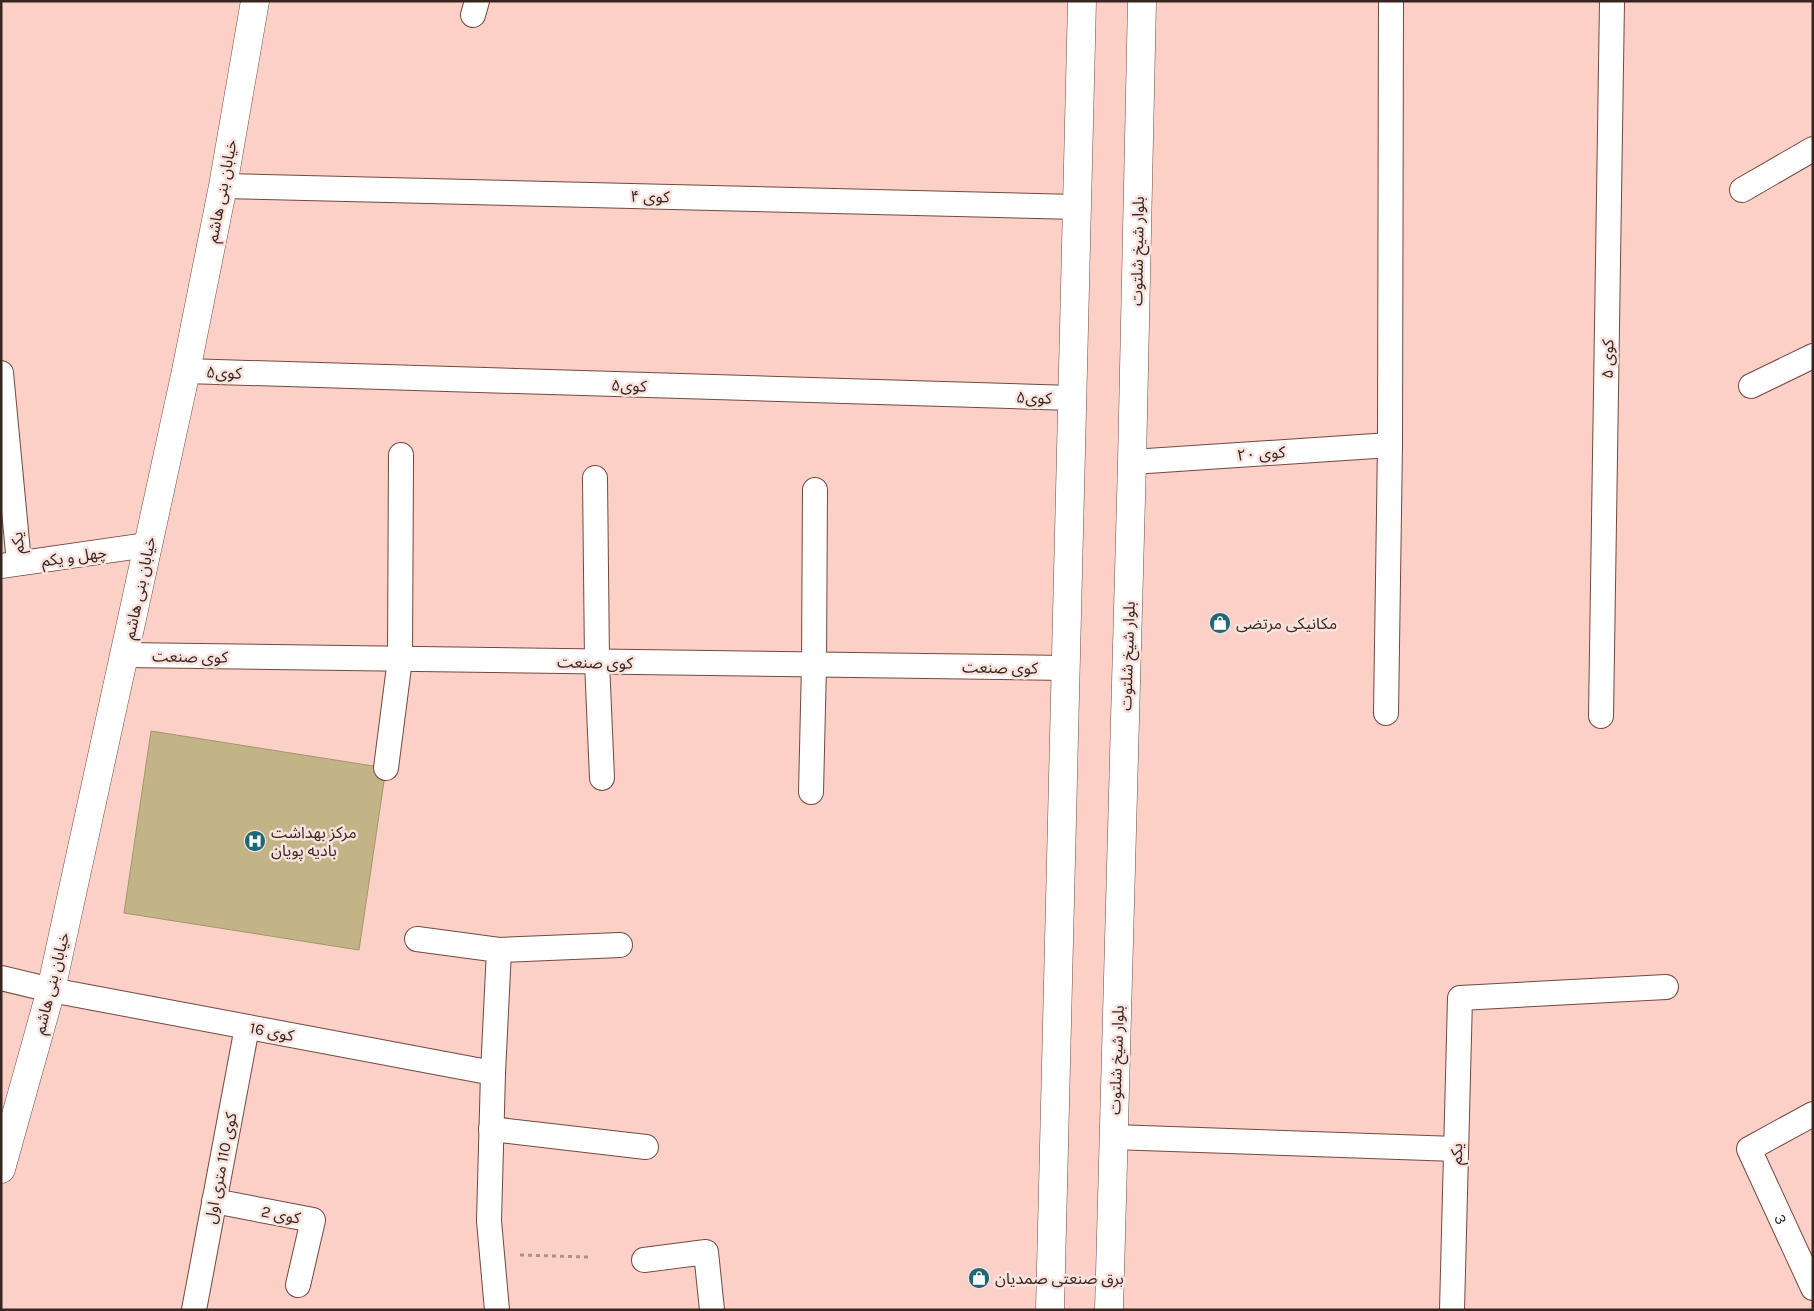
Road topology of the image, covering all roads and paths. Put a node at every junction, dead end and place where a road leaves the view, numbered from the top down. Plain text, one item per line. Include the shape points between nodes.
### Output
1 (255, 1) edge
2 (1082, 1) edge
3 (1142, 1) edge
4 (1391, 1) edge
5 (1612, 1) edge
6 (1813, 150) edge
7 (223, 186) junction
8 (1742, 190) dead end
9 (1077, 207) junction
10 (1813, 356) edge
11 (186, 371) junction
12 (1, 373) edge
13 (1751, 386) dead end
14 (1072, 398) junction
15 (1390, 445) junction
16 (401, 456) dead end
17 (1132, 462) junction
18 (595, 478) dead end
19 (815, 490) dead end
20 (147, 545) junction
21 (10, 564) edge
22 (124, 656) junction
23 (400, 659) junction
24 (597, 662) junction
25 (814, 665) junction
26 (1066, 668) junction
27 (1386, 713) dead end
28 (1601, 716) dead end
29 (386, 768) dead end
30 (602, 778) dead end
31 (810, 792) dead end
32 (417, 939) dead end
33 (620, 945) dead end
34 (499, 950) junction
35 (1, 978) edge
36 (1666, 987) dead end
37 (51, 990) junction
38 (247, 1027) junction
39 (493, 1073) junction
40 (1813, 1114) edge
41 (491, 1128) junction
42 (1114, 1137) junction
43 (646, 1147) dead end
44 (1456, 1149) junction
45 (1, 1169) edge
46 (214, 1201) junction
47 (492, 1254) junction
48 (588, 1257) dead end
49 (644, 1260) dead end
50 (298, 1285) dead end
51 (1813, 1288) edge
52 (194, 1310) edge
53 (497, 1310) edge
54 (712, 1310) edge
55 (1050, 1310) edge
56 (1109, 1310) edge
57 (1452, 1310) edge

1 - 7 main road, خیابان بنی هاشم
2 - 9 main road
3 - 17 main road, بلوار شیخ شلتوت
4 - 15 street
5 - 28 street, کوی ۵
6 - 8 street
7 - 9 street, کوی ۴
7 - 11 main road, خیابان بنی هاشم
9 - 14 main road
10 - 13 street
11 - 14 street, کوی۵
11 - 20 main road, خیابان بنی هاشم
12 - 21 street, یکم
14 - 26 main road
15 - 17 street, کوی ۲۰
15 - 27 street
16 - 23 street
17 - 42 main road, بلوار شیخ شلتوت
18 - 24 street
19 - 25 street
20 - 21 street, چهل و یکم
20 - 22 main road, خیابان بنی هاشم
22 - 23 street, کوی صنعت
22 - 37 main road, خیابان بنی هاشم
23 - 24 street, کوی صنعت
23 - 29 street
24 - 25 street, کوی صنعت
24 - 30 street
25 - 26 street, کوی صنعت
25 - 31 street
26 - 55 main road
32 - 34 street
33 - 34 street
34 - 39 street
35 - 37 street, کوی 16
36 - 44 street, یکم via 1460,998
37 - 38 street, کوی 16
37 - 45 main road, خیابان بنی هاشم
38 - 39 street, کوی 16
38 - 46 street, کوی 110 متری اول
39 - 41 street
40 - 51 street, 3 via 1749,1150
41 - 43 street
41 - 47 street via 489,1221
42 - 44 street
42 - 56 main road, بلوار شیخ شلتوت
44 - 57 street, یکم
46 - 50 street, کوی 2 via 313,1220
46 - 52 street, کوی 110 متری اول
47 - 48 path
47 - 53 street
49 - 54 street via 706,1252

